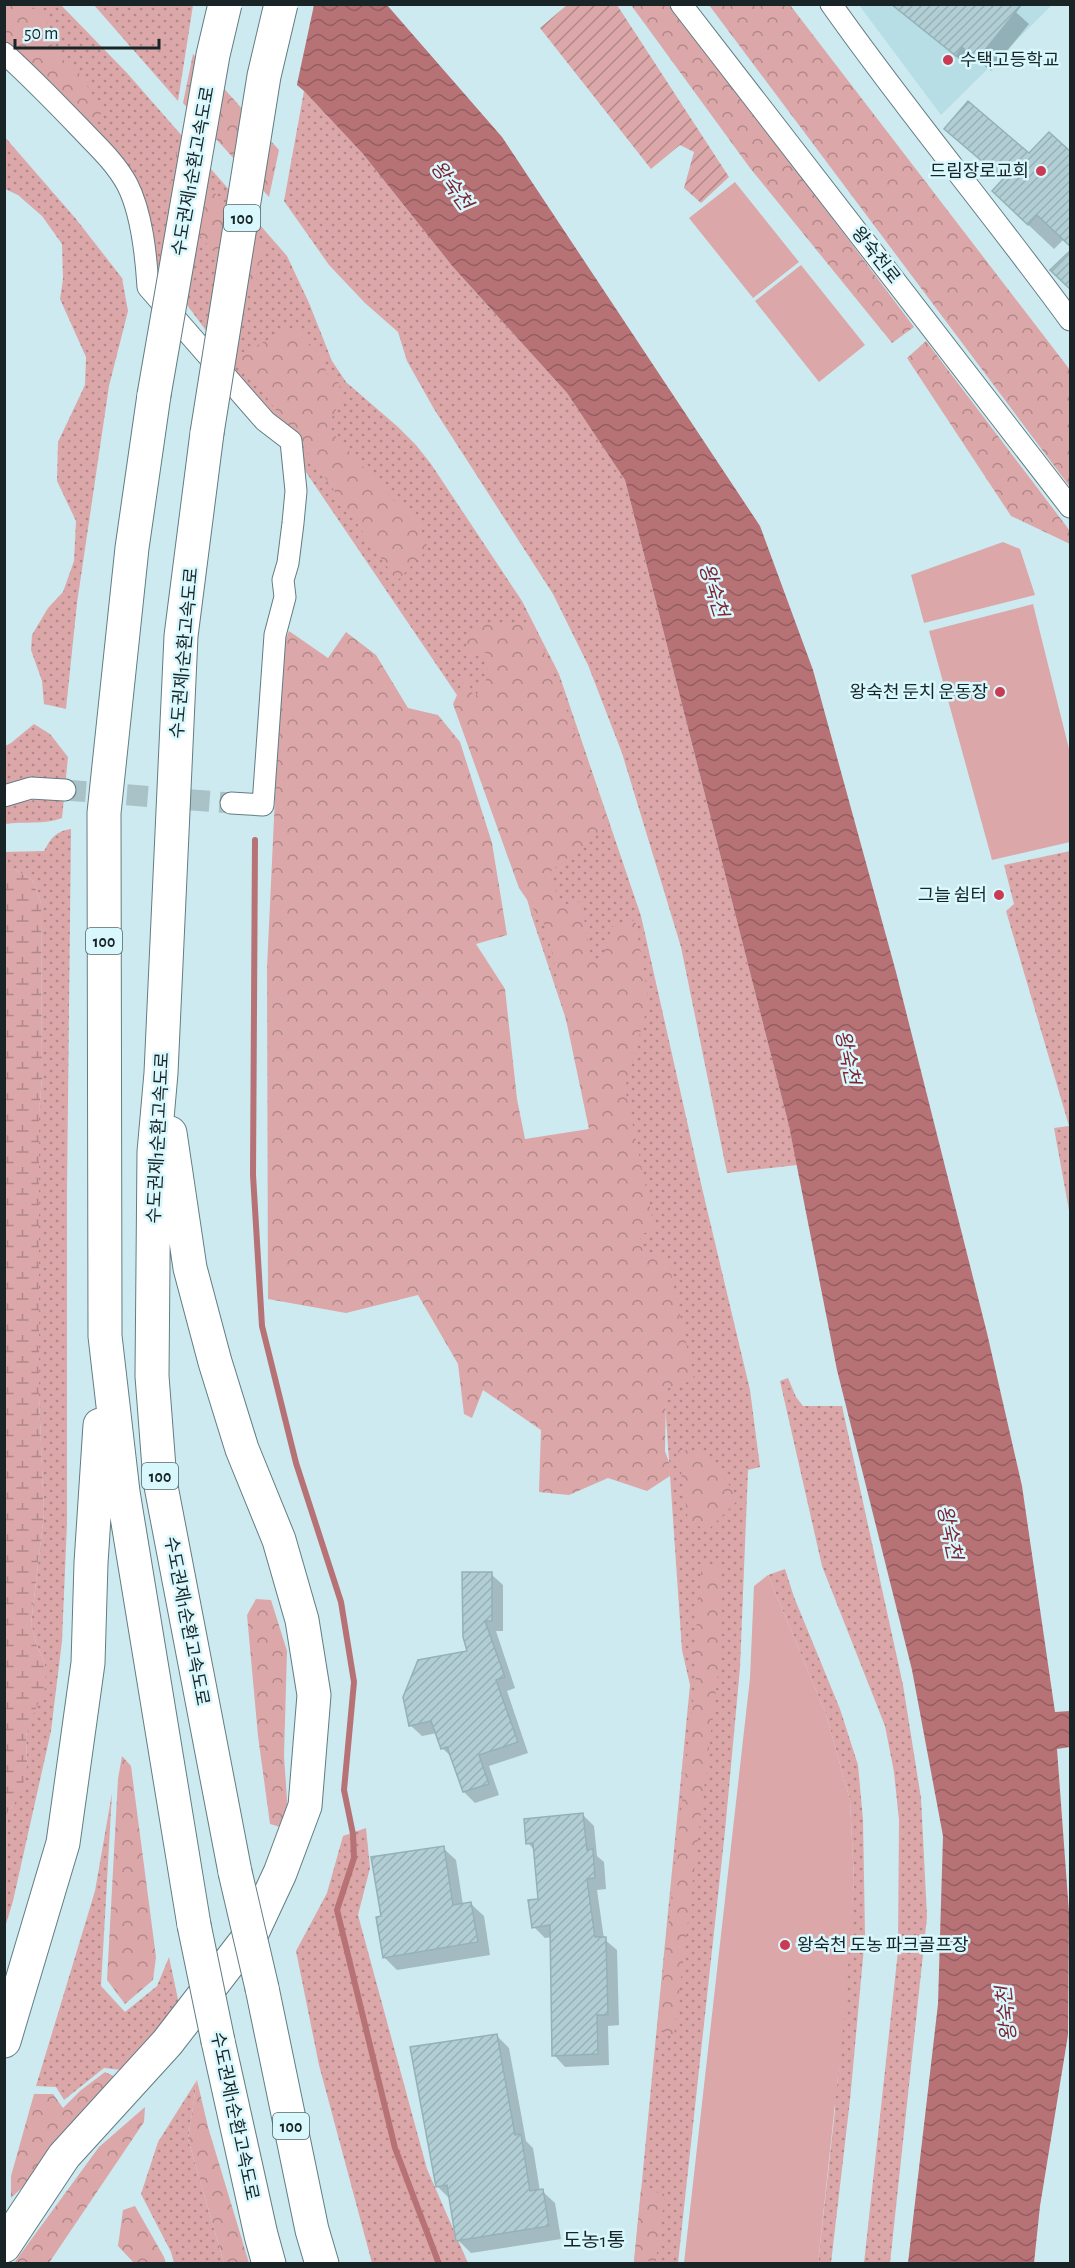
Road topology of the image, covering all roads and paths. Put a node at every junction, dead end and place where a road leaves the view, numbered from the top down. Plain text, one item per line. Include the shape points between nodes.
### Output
1 (225, 4) edge
2 (282, 4) edge
3 (681, 4) edge
4 (831, 4) edge
5 (4, 53) edge
6 (1071, 320) edge
7 (1071, 507) edge
8 (65, 790) tunnel mouth
9 (4, 796) edge
10 (231, 803) tunnel mouth
11 (161, 1073) junction
12 (105, 1336) junction
13 (4, 2041) edge
14 (4, 2246) edge
15 (269, 2264) edge
16 (322, 2264) edge

1 - 12 highway, 수도권제1순환고속도로 / 100, bridge via 154,395 132,548 104,813
2 - 11 highway, 수도권제1순환고속도로 / 100, bridge via 264,76 207,433 181,636
3 - 7 street, 왕숙천로
4 - 6 street
5 - 10 street via 111,160 128,186 140,223 148,287 265,421 291,441 296,491 283,580 285,597 275,635 263,805
8 - 9 street via 31,789
11 - 14 highway via 190,1268 242,1449 279,1540 302,1620 314,1695 304,1806 280,1873 252,1933 167,2043 64,2156
11 - 16 highway, 수도권제1순환고속도로 / 100, bridge via 154,1152 152,1376 160,1482 236,1872
12 - 13 highway via 88,1663 64,1832
12 - 15 highway, 수도권제1순환고속도로 / 100, bridge via 123,1492 194,1925

